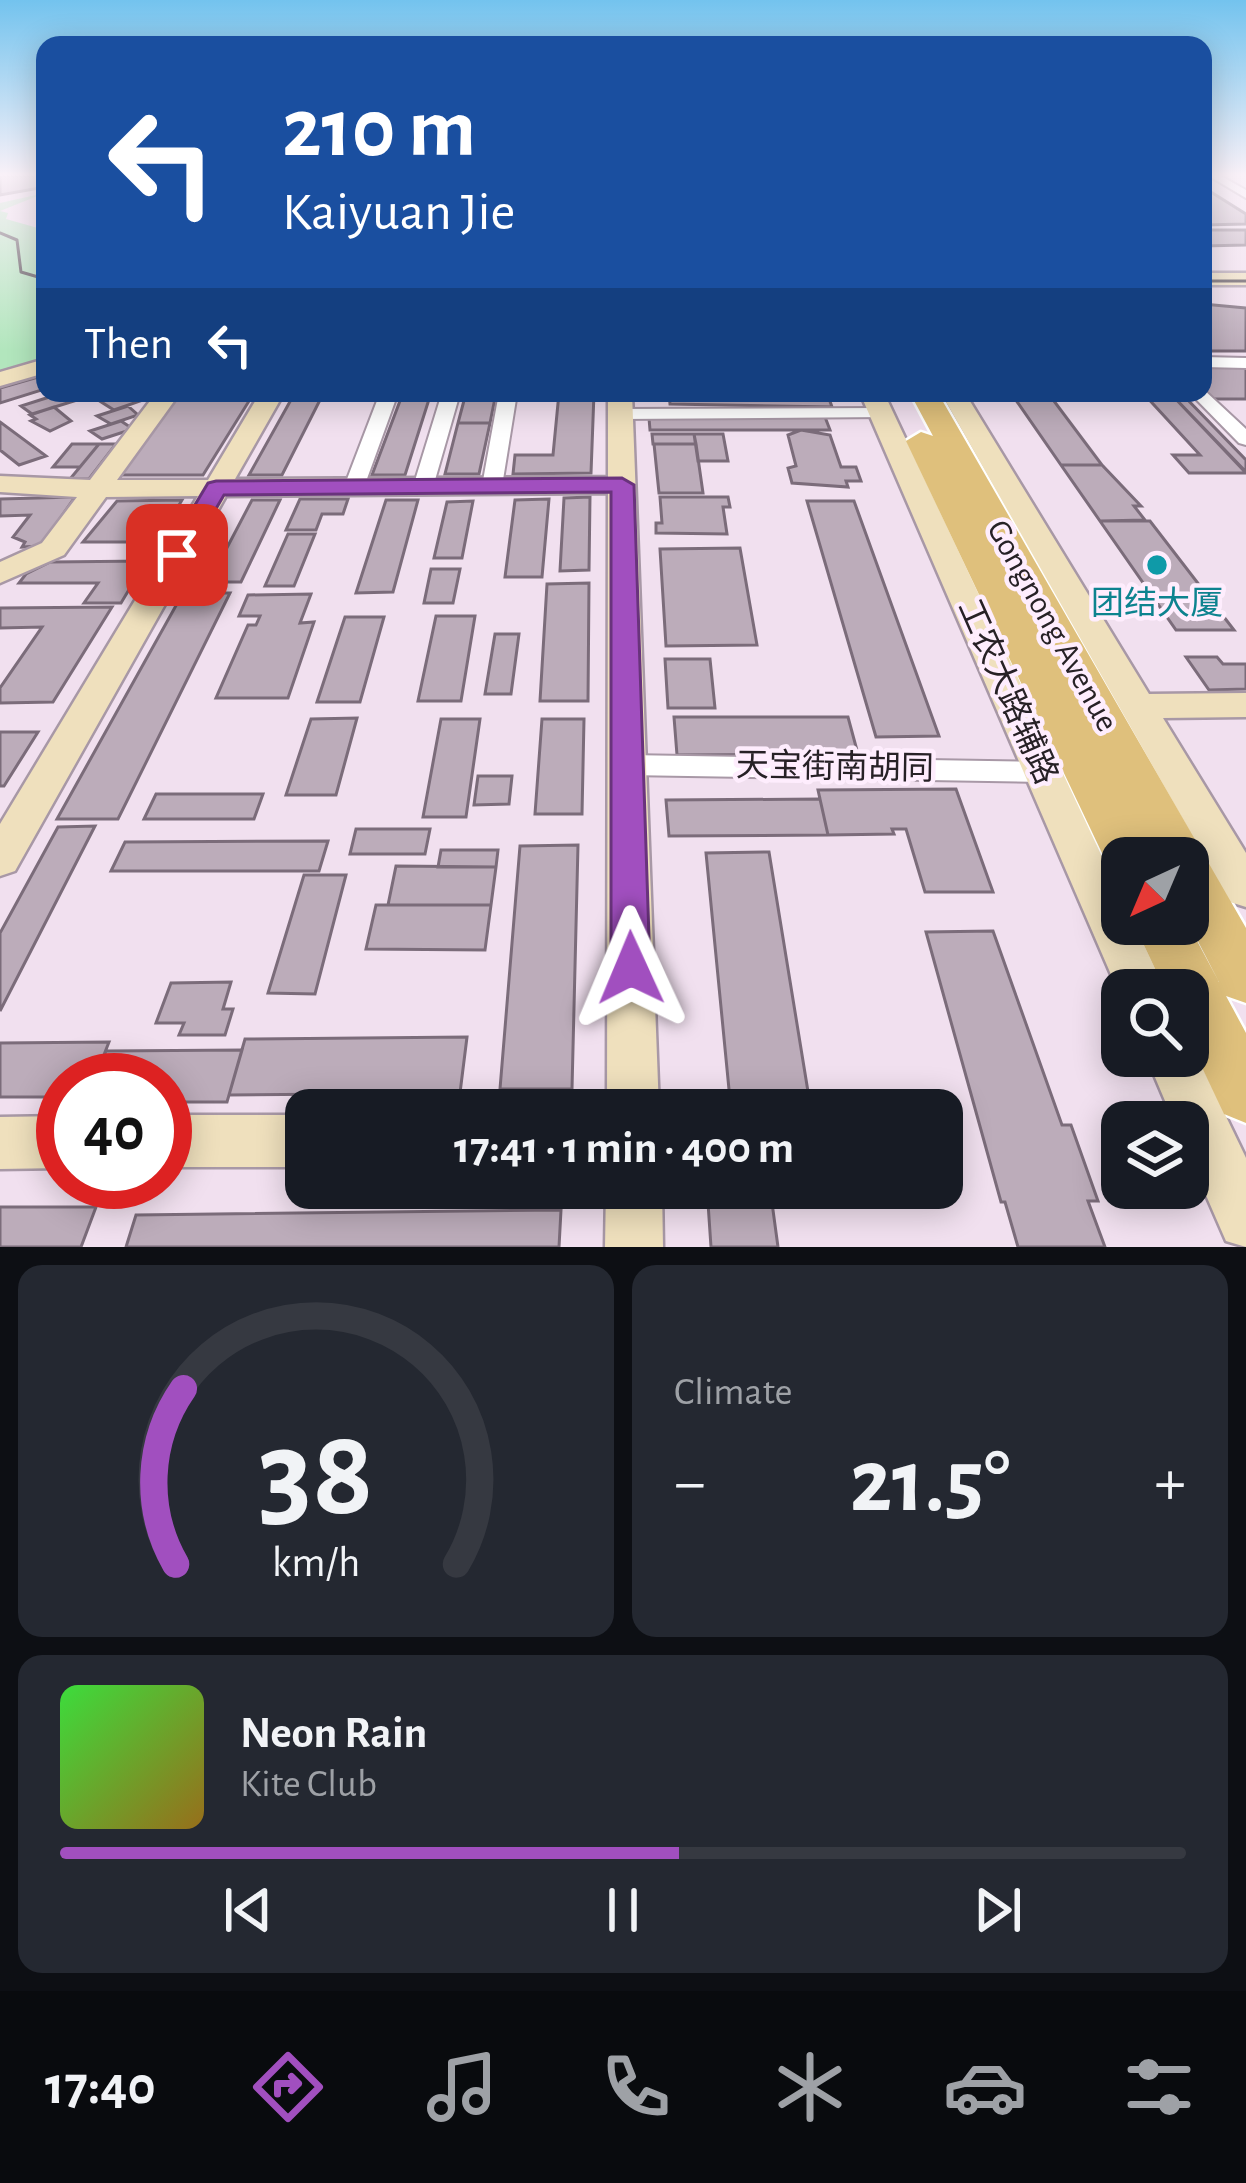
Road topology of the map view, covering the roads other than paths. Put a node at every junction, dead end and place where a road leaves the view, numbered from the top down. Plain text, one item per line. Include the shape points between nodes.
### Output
1 (1212, 362) edge
2 (1246, 363) edge
3 (36, 369) edge
4 (0, 379) edge
5 (161, 402) edge
6 (267, 402) edge
7 (386, 402) edge
8 (448, 402) edge
9 (506, 402) edge
10 (752, 402) edge
11 (884, 402) edge
12 (884, 402) edge
13 (929, 402) edge
14 (958, 402) edge
15 (1208, 402) edge
16 (621, 404) edge
17 (1246, 439) edge
18 (0, 484) edge
19 (622, 485) junction
20 (492, 486) junction
21 (354, 487) junction
22 (424, 487) junction
23 (216, 488) junction
24 (95, 489) junction
25 (0, 574) edge
26 (1138, 706) junction
27 (1246, 706) edge
28 (627, 765) junction
29 (1043, 772) junction
30 (1118, 837) edge
31 (1168, 837) edge
32 (0, 860) edge
33 (1246, 890) edge
34 (1209, 912) edge
35 (1172, 945) edge
36 (1132, 969) edge
37 (1246, 979) edge
38 (1181, 1077) edge
39 (633, 1089) edge
40 (1246, 1094) edge
41 (192, 1141) edge
42 (285, 1141) edge
43 (36, 1142) edge
44 (0, 1143) edge
45 (634, 1209) edge
46 (1246, 1221) edge
47 (634, 1247) edge

1 - 2 street
3 - 4 street
5 - 24 street
6 - 23 street
7 - 21 street
8 - 22 street
9 - 20 street
10 - 16 street
11 - 29 street, 工农大路辅路
12 - 30 main road, Gongnong Avenue
13 - 31 main road, Gongnong Avenue
14 - 26 street
15 - 17 street
16 - 19 street
18 - 24 street
19 - 20 street
19 - 28 street
20 - 22 street
21 - 22 street
21 - 23 street
23 - 24 street
23 - 32 street
24 - 25 street via 53,549
26 - 27 street
26 - 33 street
28 - 29 street, 天宝街南胡同
28 - 39 street
29 - 36 street, 工农大路辅路
34 - 37 main road
35 - 40 main road
38 - 46 street
41 - 42 street
43 - 44 street
45 - 47 street

